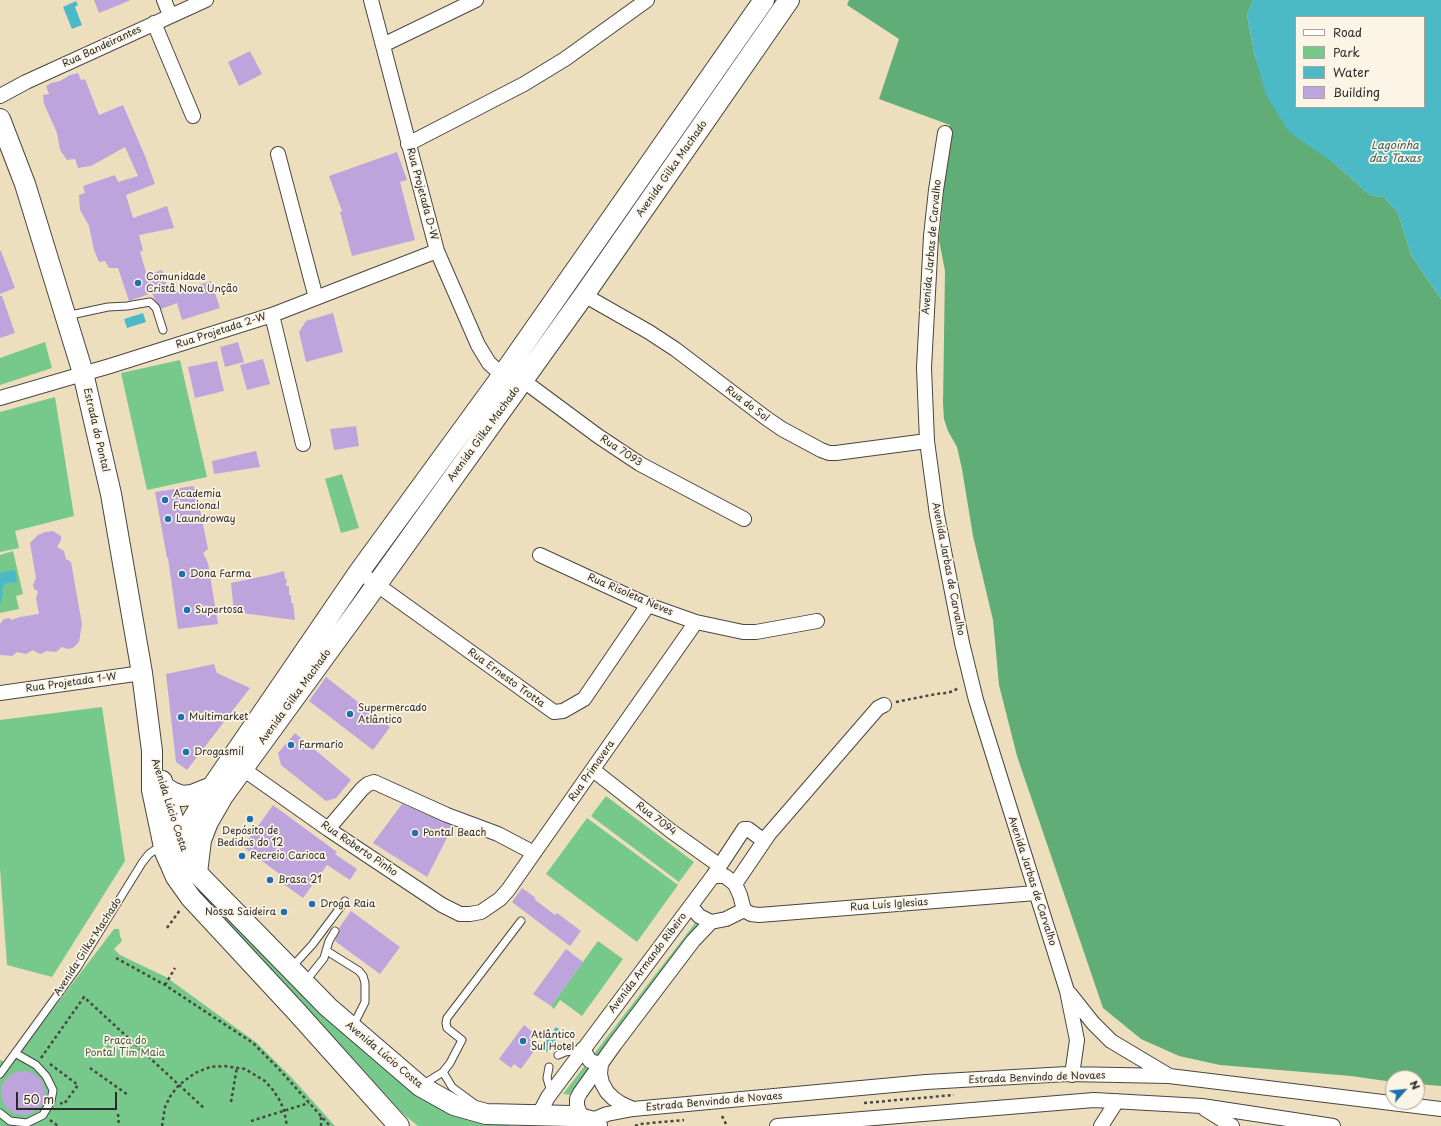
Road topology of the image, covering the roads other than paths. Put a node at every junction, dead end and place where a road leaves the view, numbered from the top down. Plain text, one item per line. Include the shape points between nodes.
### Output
1 (164, 0) edge
2 (206, 0) edge
3 (371, 0) edge
4 (476, 0) edge
5 (647, 0) edge
6 (764, 0) edge
7 (789, 0) edge
8 (170, 15) junction
9 (154, 23) junction
10 (383, 45) junction
11 (0, 96) edge
12 (687, 109) junction
13 (193, 116) dead end
14 (0, 119) edge
15 (705, 121) junction
16 (945, 133) dead end
17 (408, 144) junction
18 (278, 154) dead end
19 (437, 251) junction
20 (584, 295) junction
21 (316, 298) junction
22 (272, 315) junction
23 (66, 316) junction
24 (163, 330) dead end
25 (504, 372) junction
26 (83, 373) junction
27 (523, 380) junction
28 (0, 398) edge
29 (927, 441) junction
30 (303, 444) dead end
31 (744, 519) dead end
32 (540, 555) dead end
33 (359, 572) junction
34 (376, 585) junction
35 (648, 605) junction
36 (817, 621) dead end
37 (696, 622) junction
38 (142, 673) junction
39 (0, 693) edge
40 (884, 705) road end
41 (152, 750) junction
42 (243, 769) junction
43 (593, 770) junction
44 (164, 787) junction
45 (212, 787) junction
46 (328, 829) junction
47 (764, 841) junction
48 (172, 846) junction
49 (534, 853) junction
50 (716, 871) junction
51 (197, 873) junction
52 (735, 884) junction
53 (1036, 893) junction
54 (345, 901) dead end
55 (691, 906) junction
56 (744, 910) junction
57 (481, 912) joint
58 (521, 921) dead end
59 (711, 922) junction
60 (335, 932) dead end
61 (327, 951) junction
62 (297, 977) junction
63 (1067, 990) junction
64 (352, 1028) junction
65 (596, 1032) junction
66 (615, 1044) junction
67 (583, 1049) junction
68 (15, 1053) junction
69 (558, 1055) dead end
70 (601, 1064) junction
71 (549, 1067) dead end
72 (443, 1072) junction
73 (0, 1074) edge
74 (1072, 1075) junction
75 (1169, 1076) junction
76 (420, 1086) junction
77 (551, 1094) junction
78 (1117, 1101) junction
79 (1202, 1106) junction
80 (633, 1109) junction
81 (1441, 1109) edge
82 (0, 1113) edge
83 (486, 1114) junction
84 (534, 1121) edge
85 (590, 1122) edge
86 (846, 1123) edge
87 (1304, 1124) edge
88 (399, 1126) edge
89 (777, 1126) edge
90 (1102, 1126) edge
91 (1232, 1126) edge
92 (1333, 1126) edge

1 - 8 street
2 - 8 street, Rua Bandeirantes
3 - 10 street, Rua Projetada D-W
4 - 10 street
5 - 17 street via 565,59 524,84
6 - 12 street, Avenida Gilka Machado
7 - 15 street, Avenida Gilka Machado
8 - 9 street, Rua Bandeirantes
9 - 11 street, Rua Bandeirantes
9 - 13 street
10 - 17 street, Rua Projetada D-W
12 - 15 street
12 - 25 street, Avenida Gilka Machado
14 - 23 street, Estrada do Pontal via 25,184
15 - 20 street, Avenida Gilka Machado
16 - 29 street, Avenida Jarbas de Carvalho via 936,190 926,309 924,368
17 - 19 street, Rua Projetada D-W
18 - 21 street
19 - 21 street, Rua Projetada 2-W
19 - 25 street, Rua Projetada D-W via 478,345 489,363
20 - 27 street, Avenida Gilka Machado
20 - 29 street, Rua do Sol via 649,332 766,418 821,450 836,453
21 - 22 street, Rua Projetada 2-W
22 - 26 street, Rua Projetada 2-W
22 - 30 street
23 - 24 lane via 150,302 156,308
23 - 26 street, Estrada do Pontal
25 - 27 street, Rua 7093
25 - 33 street, Avenida Gilka Machado
26 - 28 street, Rua Projetada 2-W
26 - 38 street, Estrada do Pontal via 111,494
27 - 31 street, Rua 7093 via 640,464
27 - 34 street, Avenida Gilka Machado
29 - 53 street, Avenida Jarbas de Carvalho via 937,515 962,643 986,734
32 - 35 street, Rua Risoleta Neves
33 - 34 street, Rua Ernesto Trotta
33 - 45 street, Avenida Gilka Machado
34 - 35 street, Rua Ernesto Trotta via 554,712 563,711 584,699
34 - 42 street, Avenida Gilka Machado
35 - 37 street, Rua Risoleta Neves
36 - 37 street, Rua Risoleta Neves via 756,632 743,632
37 - 43 street, Rua Primavera
38 - 39 street, Rua Projetada 1-W
38 - 41 street, Estrada do Pontal
40 - 47 street via 878,708
41 - 44 street, Avenida Lúcio Costa
41 - 48 street, Avenida Lúcio Costa via 152,790
42 - 46 street, Rua Roberto Pinho
42 - 51 street, Avenida Gilka Machado via 208,822 201,840
43 - 49 street, Rua Primavera
43 - 50 street, Rua 7094 via 671,830
44 - 45 street via 182,796
44 - 48 street, Avenida Lúcio Costa
45 - 48 street, Avenida Gilka Machado via 191,822
46 - 49 street via 362,789 374,782 498,834
46 - 57 street, Rua Roberto Pinho via 442,905 460,914
47 - 50 street, Avenida Armando Ribeiro via 745,828
47 - 52 street
48 - 51 street, Avenida Lúcio Costa
48 - 68 lane, Avenida Gilka Machado via 149,854 142,863 77,968
48 - 88 street, Avenida Gilka Machado via 176,877 191,898
49 - 57 street, Rua Primavera via 500,899
50 - 52 street
50 - 55 street, Avenida Armando Ribeiro
51 - 62 street, Avenida Lúcio Costa
52 - 56 street
53 - 56 street, Rua Luís Iglesias via 759,915
53 - 63 street, Avenida Jarbas de Carvalho
54 - 62 lane via 312,945
55 - 59 street via 699,916
55 - 65 street, Avenida Armando Ribeiro
56 - 59 street via 719,922
58 - 72 lane via 447,1018 447,1028 462,1040
59 - 66 street via 693,941
60 - 61 lane via 329,940
61 - 62 lane via 324,958
61 - 64 lane via 363,976 365,1002
62 - 64 street, Avenida Lúcio Costa
63 - 74 street, Avenida Jarbas de Carvalho via 1077,1040
63 - 75 street, Avenida Jarbas de Carvalho via 1111,1041
64 - 76 street, Avenida Lúcio Costa
65 - 66 street via 609,1035
65 - 67 street, Avenida Armando Ribeiro
66 - 70 street
67 - 69 lane
67 - 70 street via 590,1061
67 - 77 street, Avenida Armando Ribeiro
68 - 73 lane, Avenida Gilka Machado
68 - 82 lane via 36,1065 46,1076 53,1090 52,1101 46,1112 27,1123 10,1121
70 - 80 street, Estrada Benvindo de Novaes via 600,1074 607,1092 620,1103
70 - 85 street via 577,1099 577,1106
71 - 77 lane via 547,1078
72 - 76 lane
72 - 83 lane via 452,1087
74 - 75 street, Estrada Benvindo de Novaes
74 - 80 street, Estrada Benvindo de Novaes via 926,1082
75 - 81 street, Estrada Benvindo de Novaes
76 - 83 street, Avenida Lúcio Costa via 454,1105
77 - 84 street, Avenida Armando Ribeiro
78 - 79 street
78 - 86 street via 1068,1102
78 - 90 street
79 - 87 street
79 - 91 street
80 - 85 street, Estrada Benvindo de Novaes via 607,1114
83 - 84 street, Avenida Lúcio Costa
84 - 85 street, Avenida Lúcio Costa via 571,1116
86 - 89 street
87 - 92 street

